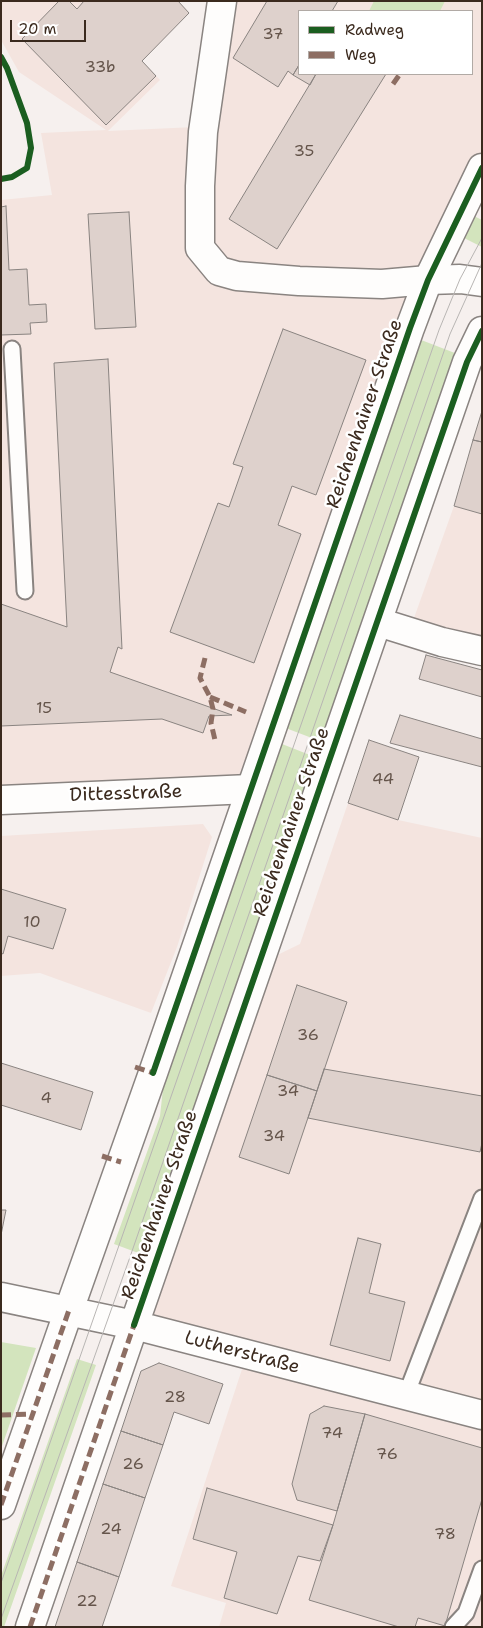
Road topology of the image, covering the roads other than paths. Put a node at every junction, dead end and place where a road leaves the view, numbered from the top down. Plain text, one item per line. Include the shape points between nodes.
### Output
1 (222, 1) edge
2 (482, 168) edge
3 (428, 280) junction
4 (482, 282) edge
5 (482, 331) edge
6 (12, 349) dead end
7 (25, 591) dead end
8 (378, 622) junction
9 (482, 651) edge
10 (250, 789) junction
11 (1, 800) edge
12 (482, 1198) edge
13 (1, 1297) edge
14 (69, 1310) junction
15 (134, 1325) junction
16 (406, 1395) junction
17 (482, 1415) edge
18 (1, 1505) edge
19 (482, 1569) edge
20 (30, 1627) edge
21 (453, 1627) edge

1 - 3 street via 203,132 200,248 219,271 237,276 382,284
2 - 3 street, Reichenhainer Straße
3 - 4 street
3 - 10 street, Reichenhainer Straße
5 - 8 street, Reichenhainer Straße via 468,362
6 - 7 lane
8 - 9 street
8 - 15 street, Reichenhainer Straße
10 - 11 street, Dittesstraße
10 - 14 street, Reichenhainer Straße
12 - 16 lane
13 - 14 street, Lutherstraße
14 - 15 street, Lutherstraße
14 - 18 street, Reichenhainer Straße
15 - 16 street, Lutherstraße
15 - 20 street, Reichenhainer Straße
16 - 17 street, Lutherstraße
19 - 21 lane via 466,1614

